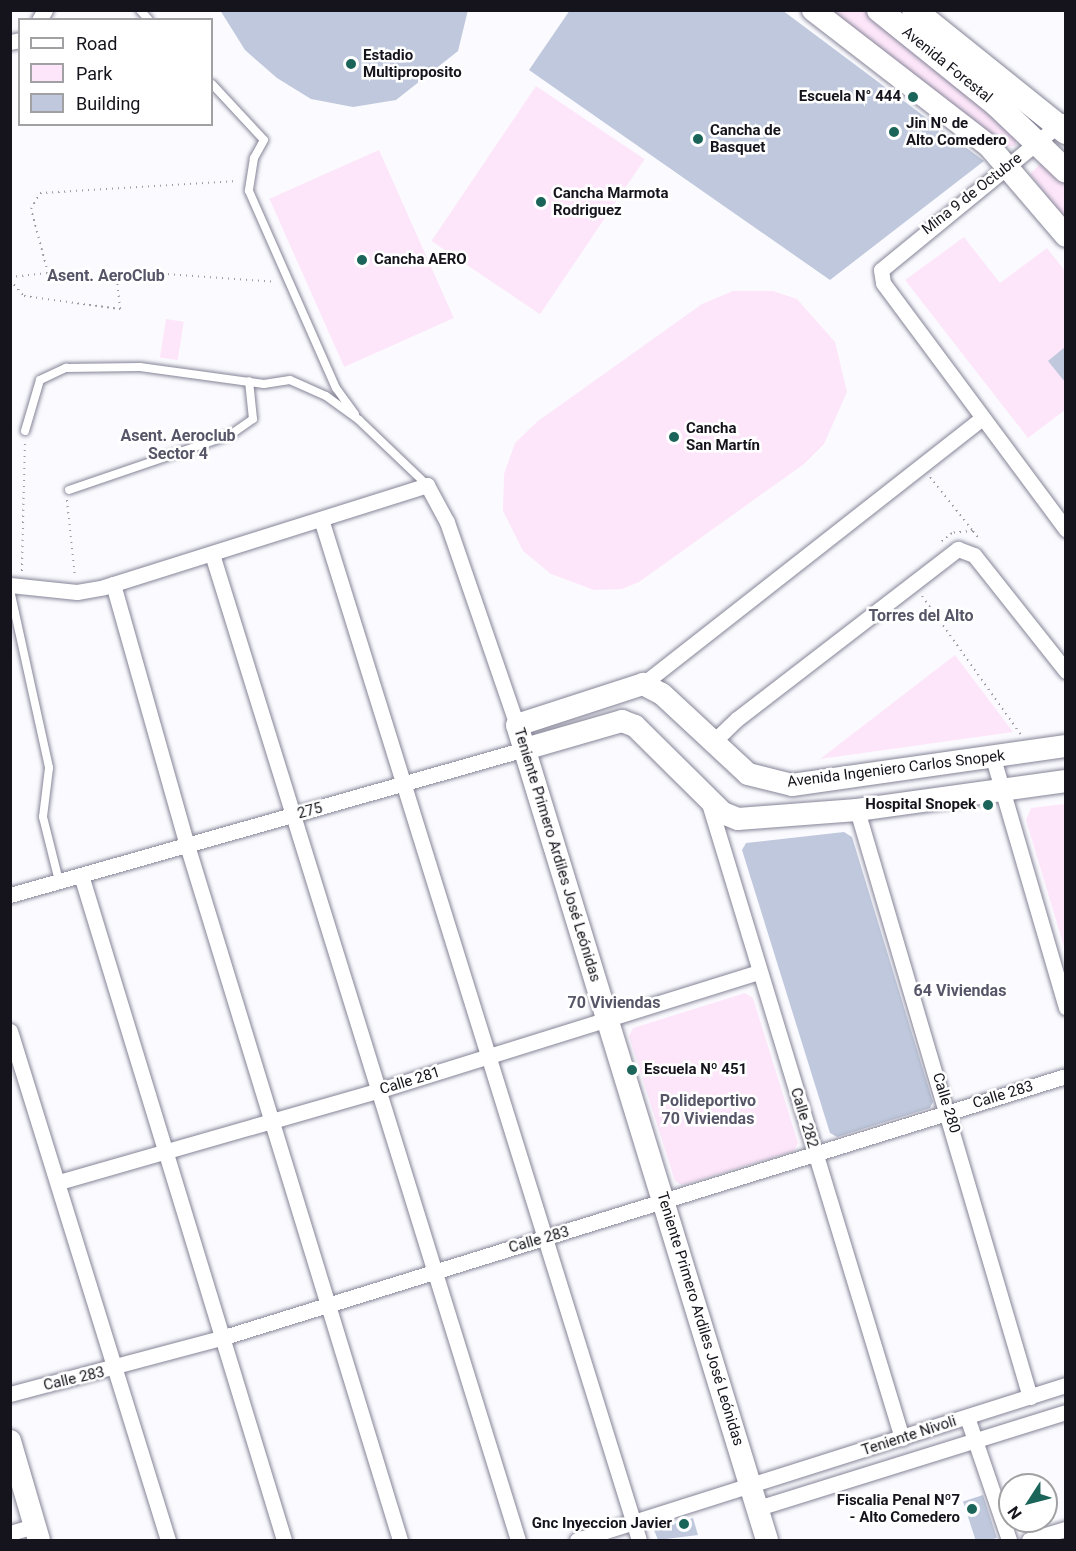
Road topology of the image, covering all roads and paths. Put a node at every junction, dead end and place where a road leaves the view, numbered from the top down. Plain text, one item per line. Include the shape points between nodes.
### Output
1 (813, 10) edge
2 (879, 10) edge
3 (914, 10) edge
4 (213, 85) edge
5 (1063, 125) edge
6 (1035, 143) junction
7 (1009, 165) junction
8 (1065, 171) edge
9 (249, 178) junction
10 (1065, 236) edge
11 (10, 279) edge
12 (288, 283) junction
13 (249, 381) junction
14 (981, 419) junction
15 (360, 420) junction
16 (25, 431) joint
17 (933, 468) dead end
18 (427, 485) junction
19 (69, 490) joint
20 (321, 519) junction
21 (1065, 529) edge
22 (948, 553) junction
23 (212, 554) junction
24 (14, 580) edge
25 (113, 584) junction
26 (10, 590) edge
27 (929, 590) dead end
28 (77, 592) junction
29 (1065, 672) edge
30 (643, 684) junction
31 (517, 725) junction
32 (711, 744) junction
33 (1065, 746) edge
34 (525, 749) junction
35 (1033, 752) junction
36 (993, 758) junction
37 (1065, 781) edge
38 (407, 785) junction
39 (999, 790) junction
40 (707, 798) junction
41 (857, 810) junction
42 (294, 816) junction
43 (187, 845) junction
44 (81, 875) junction
45 (58, 881) junction
46 (10, 895) edge
47 (759, 972) junction
48 (1065, 1008) edge
49 (607, 1018) junction
50 (10, 1031) edge
51 (491, 1055) junction
52 (1065, 1076) edge
53 (380, 1090) junction
54 (949, 1112) junction
55 (270, 1122) junction
56 (164, 1151) junction
57 (815, 1155) junction
58 (59, 1182) junction
59 (665, 1203) junction
60 (547, 1238) junction
61 (437, 1269) junction
62 (327, 1304) junction
63 (221, 1338) junction
64 (115, 1369) junction
65 (1065, 1385) edge
66 (10, 1394) edge
67 (1030, 1397) junction
68 (1065, 1412) edge
69 (967, 1417) junction
70 (902, 1438) junction
71 (975, 1440) junction
72 (10, 1441) edge
73 (754, 1498) junction
74 (634, 1524) junction
75 (1065, 1529) edge
76 (10, 1533) edge
77 (37, 1533) edge
78 (168, 1540) edge
79 (284, 1540) edge
80 (400, 1540) edge
81 (518, 1540) edge
82 (577, 1540) edge
83 (639, 1540) edge
84 (768, 1540) edge
85 (1009, 1540) edge
86 (1029, 1540) edge

1 - 7 street
2 - 6 main road, Avenida Forestal via 997,105
3 - 5 main road, Avenida Forestal
4 - 9 lane via 264,140
5 - 6 street, Mina 9 de Octubre
6 - 7 street, Mina 9 de Octubre
6 - 8 main road, Avenida Forestal
7 - 10 street
7 - 14 street, Mina 9 de Octubre via 881,270 883,283
9 - 11 path via 40,193 31,209 48,273
9 - 12 lane via 249,191
11 - 12 path via 24,296 120,309 117,282 138,272
12 - 15 lane via 336,388
13 - 15 lane via 290,380 326,396
13 - 16 lane via 140,368 66,368 40,380
13 - 19 lane via 253,419 230,435
14 - 21 street
14 - 30 street
15 - 18 lane
16 - 24 path via 25,567
17 - 22 path via 927,473 973,531 952,533 940,542
18 - 20 street
18 - 31 street, Teniente Primero Ardiles José Leónidas via 447,522
19 - 28 path via 65,509
20 - 23 street
20 - 38 street
22 - 29 street via 958,549 974,555
22 - 32 street
23 - 25 street
23 - 42 street
24 - 28 street
25 - 28 street
25 - 43 street
26 - 45 lane via 49,768 43,817
27 - 35 path via 922,596
30 - 31 street
30 - 32 street, Avenida Ingeniero Carlos Snopek via 662,694
31 - 34 street, Teniente Primero Ardiles José Leónidas
32 - 36 street, Avenida Ingeniero Carlos Snopek via 756,778 792,784
33 - 35 street, Avenida Ingeniero Carlos Snopek
34 - 38 street, 275
34 - 40 street, 275 via 608,724 635,726
34 - 49 street, Teniente Primero Ardiles José Leónidas
35 - 36 street, Avenida Ingeniero Carlos Snopek
36 - 39 street
37 - 39 street
38 - 42 street, 275
38 - 51 street
39 - 41 street
39 - 48 street
40 - 41 street via 738,819
40 - 47 street, Calle 282
41 - 54 street, Calle 280
42 - 43 street, 275
42 - 53 street
43 - 44 street, 275
43 - 55 street
44 - 45 street, 275
44 - 56 street
45 - 46 street, 275
47 - 49 street, Calle 281
47 - 57 street, Calle 282
49 - 51 street, Calle 281
49 - 59 street, Teniente Primero Ardiles José Leónidas
50 - 58 street
51 - 53 street, Calle 281
51 - 60 street
52 - 54 street, Calle 283
53 - 55 street, Calle 281
53 - 61 street
54 - 57 street, Calle 283
54 - 67 street, Calle 280
55 - 56 street, Calle 281
55 - 62 street
56 - 58 street, Calle 281
56 - 63 street
57 - 59 street, Calle 283
57 - 70 street, Calle 282
58 - 64 street
59 - 60 street, Calle 283
59 - 73 street, Teniente Primero Ardiles José Leónidas
60 - 61 street, Calle 283
60 - 74 street
61 - 62 street, Calle 283
61 - 81 street
62 - 63 street, Calle 283
62 - 80 street
63 - 64 street, Calle 283
63 - 79 street
64 - 66 street, Calle 283
64 - 78 street
65 - 67 street, Teniente Nivoli
67 - 69 street, Teniente Nivoli
68 - 71 street, Teniente Nivoli
69 - 70 street, Teniente Nivoli
69 - 71 street
70 - 73 street, Teniente Nivoli
71 - 73 street, Teniente Nivoli
71 - 85 street
72 - 77 street
73 - 74 street
73 - 84 street, Teniente Primero Ardiles José Leónidas
74 - 82 street
74 - 83 street
75 - 86 street
76 - 77 street

